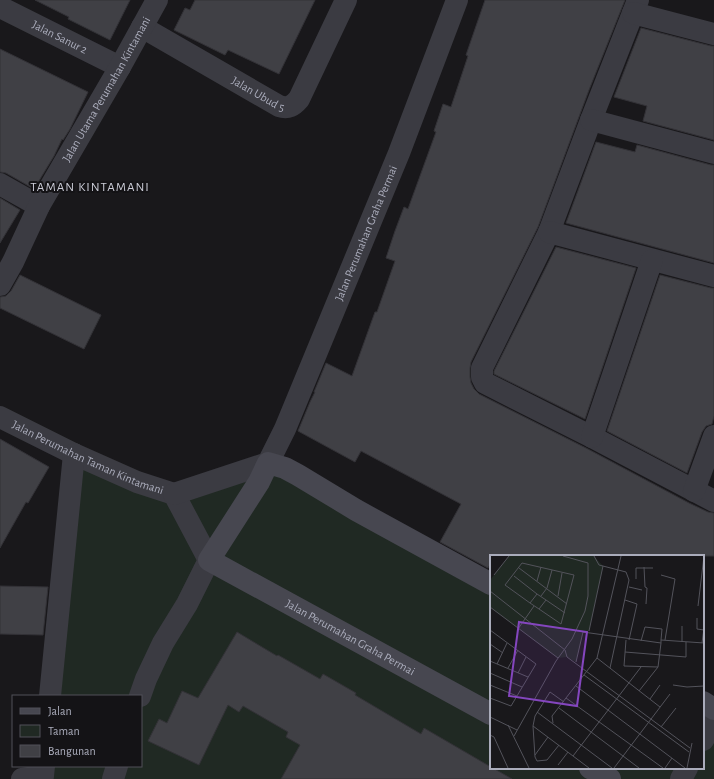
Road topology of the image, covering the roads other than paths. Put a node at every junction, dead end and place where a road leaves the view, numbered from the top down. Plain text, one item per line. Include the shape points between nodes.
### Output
1 (157, 0) edge
2 (346, 0) edge
3 (457, 0) edge
4 (636, 6) edge
5 (0, 7) edge
6 (142, 27) junction
7 (714, 34) edge
8 (120, 66) junction
9 (591, 120) junction
10 (714, 153) edge
11 (0, 184) edge
12 (39, 206) junction
13 (548, 232) junction
14 (652, 260) junction
15 (714, 276) edge
16 (0, 285) edge
17 (0, 418) edge
18 (714, 436) edge
19 (592, 437) junction
20 (74, 454) junction
21 (268, 463) junction
22 (694, 491) junction
23 (174, 494) junction
24 (714, 502) edge
25 (209, 560) junction
26 (490, 583) edge
27 (50, 695) edge
28 (140, 695) edge
29 (704, 703) edge
30 (714, 709) edge
31 (490, 713) edge
32 (714, 721) edge
33 (704, 738) edge
34 (44, 767) edge
35 (117, 767) edge
36 (592, 769) edge
37 (686, 769) edge
38 (22, 779) edge
39 (113, 779) edge
40 (610, 779) edge
41 (681, 779) edge

1 - 6 street, Jalan Utama Perumahan Kintamani
2 - 6 street, Jalan Ubud 5 via 299,99 289,108 279,106
3 - 21 street, Jalan Perumahan Graha Permai via 393,168 288,422
4 - 7 street
4 - 9 street
5 - 8 street, Jalan Sanur 2
6 - 8 street, Jalan Utama Perumahan Kintamani
8 - 12 street, Jalan Utama Perumahan Kintamani
9 - 10 street
9 - 13 street
11 - 12 street
12 - 16 street, Jalan Utama Perumahan Kintamani
13 - 14 street
13 - 19 street via 482,368 482,377 485,383
14 - 15 street
14 - 19 street
17 - 20 street, Jalan Perumahan Taman Kintamani
18 - 22 street
19 - 22 street
20 - 23 street, Jalan Perumahan Taman Kintamani via 137,482
20 - 27 street
21 - 23 street
21 - 25 street, Jalan Perumahan Graha Permai via 259,482
21 - 26 street via 298,475
22 - 24 street
23 - 25 street, Jalan Perumahan Taman Kintamani
25 - 28 street, Jalan Perumahan Graha Permai via 187,604 163,643
25 - 31 street, Jalan Perumahan Graha Permai
29 - 30 street
32 - 33 street
34 - 38 street via 43,776
35 - 39 street
36 - 40 street
37 - 41 street

